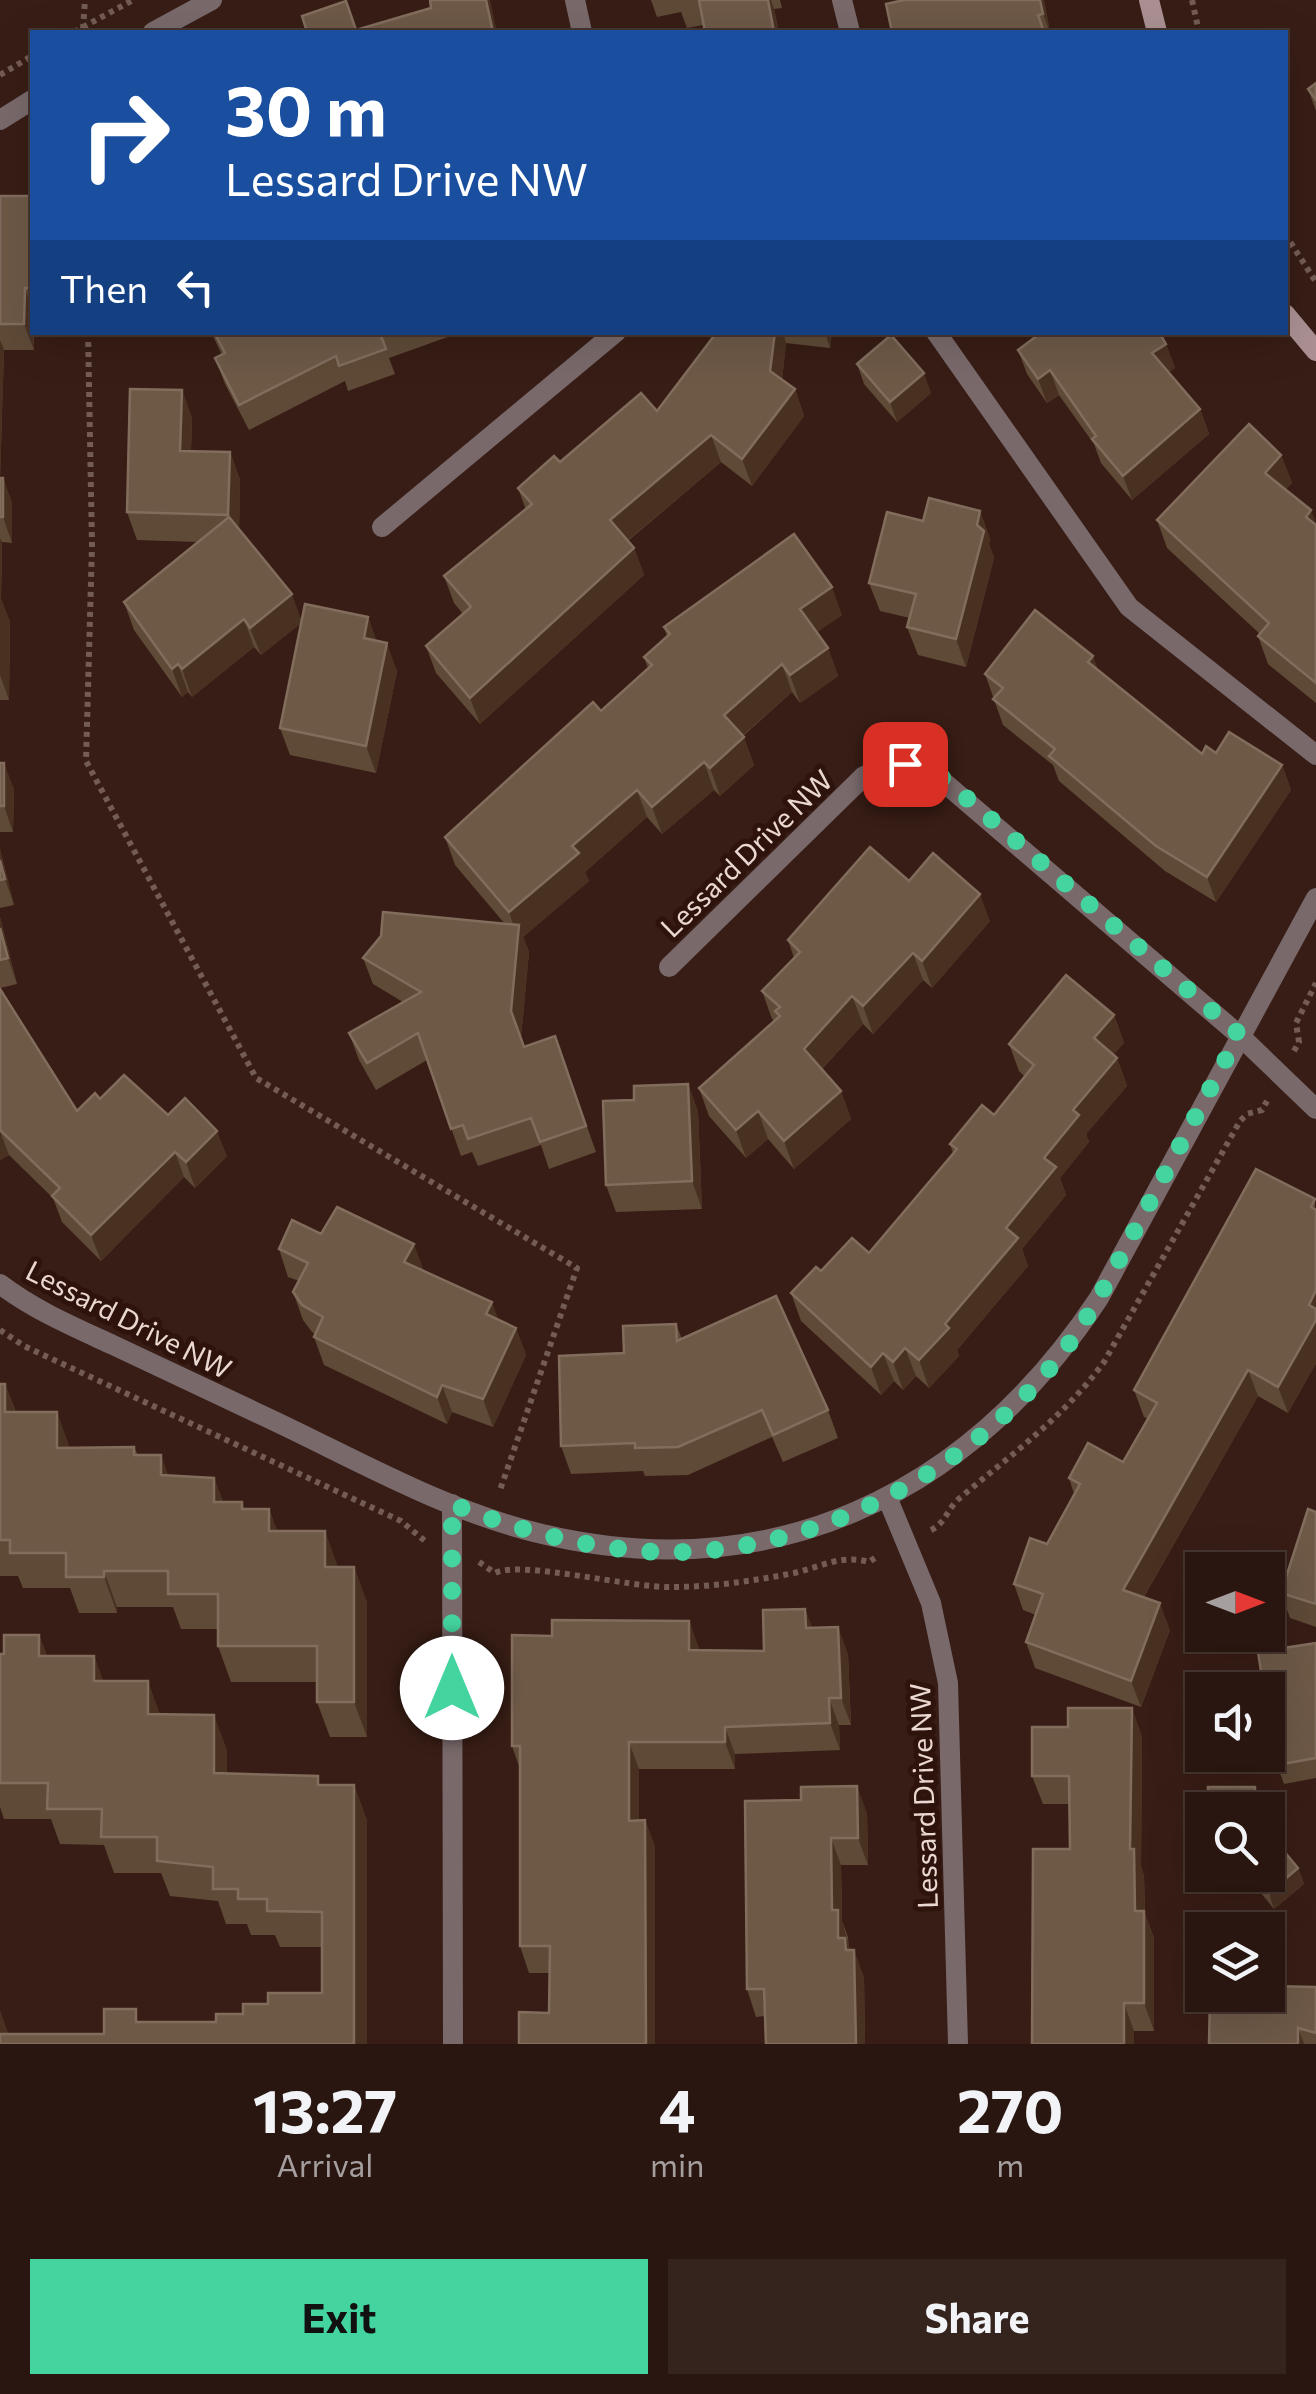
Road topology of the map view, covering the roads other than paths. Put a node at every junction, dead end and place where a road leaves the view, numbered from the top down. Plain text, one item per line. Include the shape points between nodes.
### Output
1 (212, 0) edge
2 (575, 0) edge
3 (842, 0) edge
4 (1149, 0) edge
5 (157, 30) edge
6 (582, 30) edge
7 (850, 30) edge
8 (1156, 30) edge
9 (30, 101) edge
10 (0, 120) edge
11 (1288, 318) edge
12 (612, 335) edge
13 (938, 335) edge
14 (1316, 351) edge
15 (382, 527) dead end
16 (1316, 754) edge
17 (1316, 898) edge
18 (668, 967) dead end
19 (1239, 1034) junction
20 (1316, 1109) edge
21 (0, 1284) edge
22 (887, 1496) junction
23 (452, 1504) junction
24 (452, 2044) edge
25 (958, 2044) edge

1 - 5 street
2 - 6 street
3 - 7 street
4 - 8 street
9 - 10 street
11 - 14 street
12 - 15 street
13 - 16 street via 1129,608
17 - 19 street, Lessard Drive NW
18 - 19 street, Lessard Drive NW via 864,776 905,764 926,766
19 - 20 street, Lessard Drive NW
19 - 22 street, Lessard Drive NW via 1064,1350 997,1424
21 - 23 street, Lessard Drive NW via 78,1329
22 - 23 street, Lessard Drive NW via 768,1539 674,1552 605,1546
22 - 25 street, Lessard Drive NW via 931,1602 948,1683
23 - 24 street

